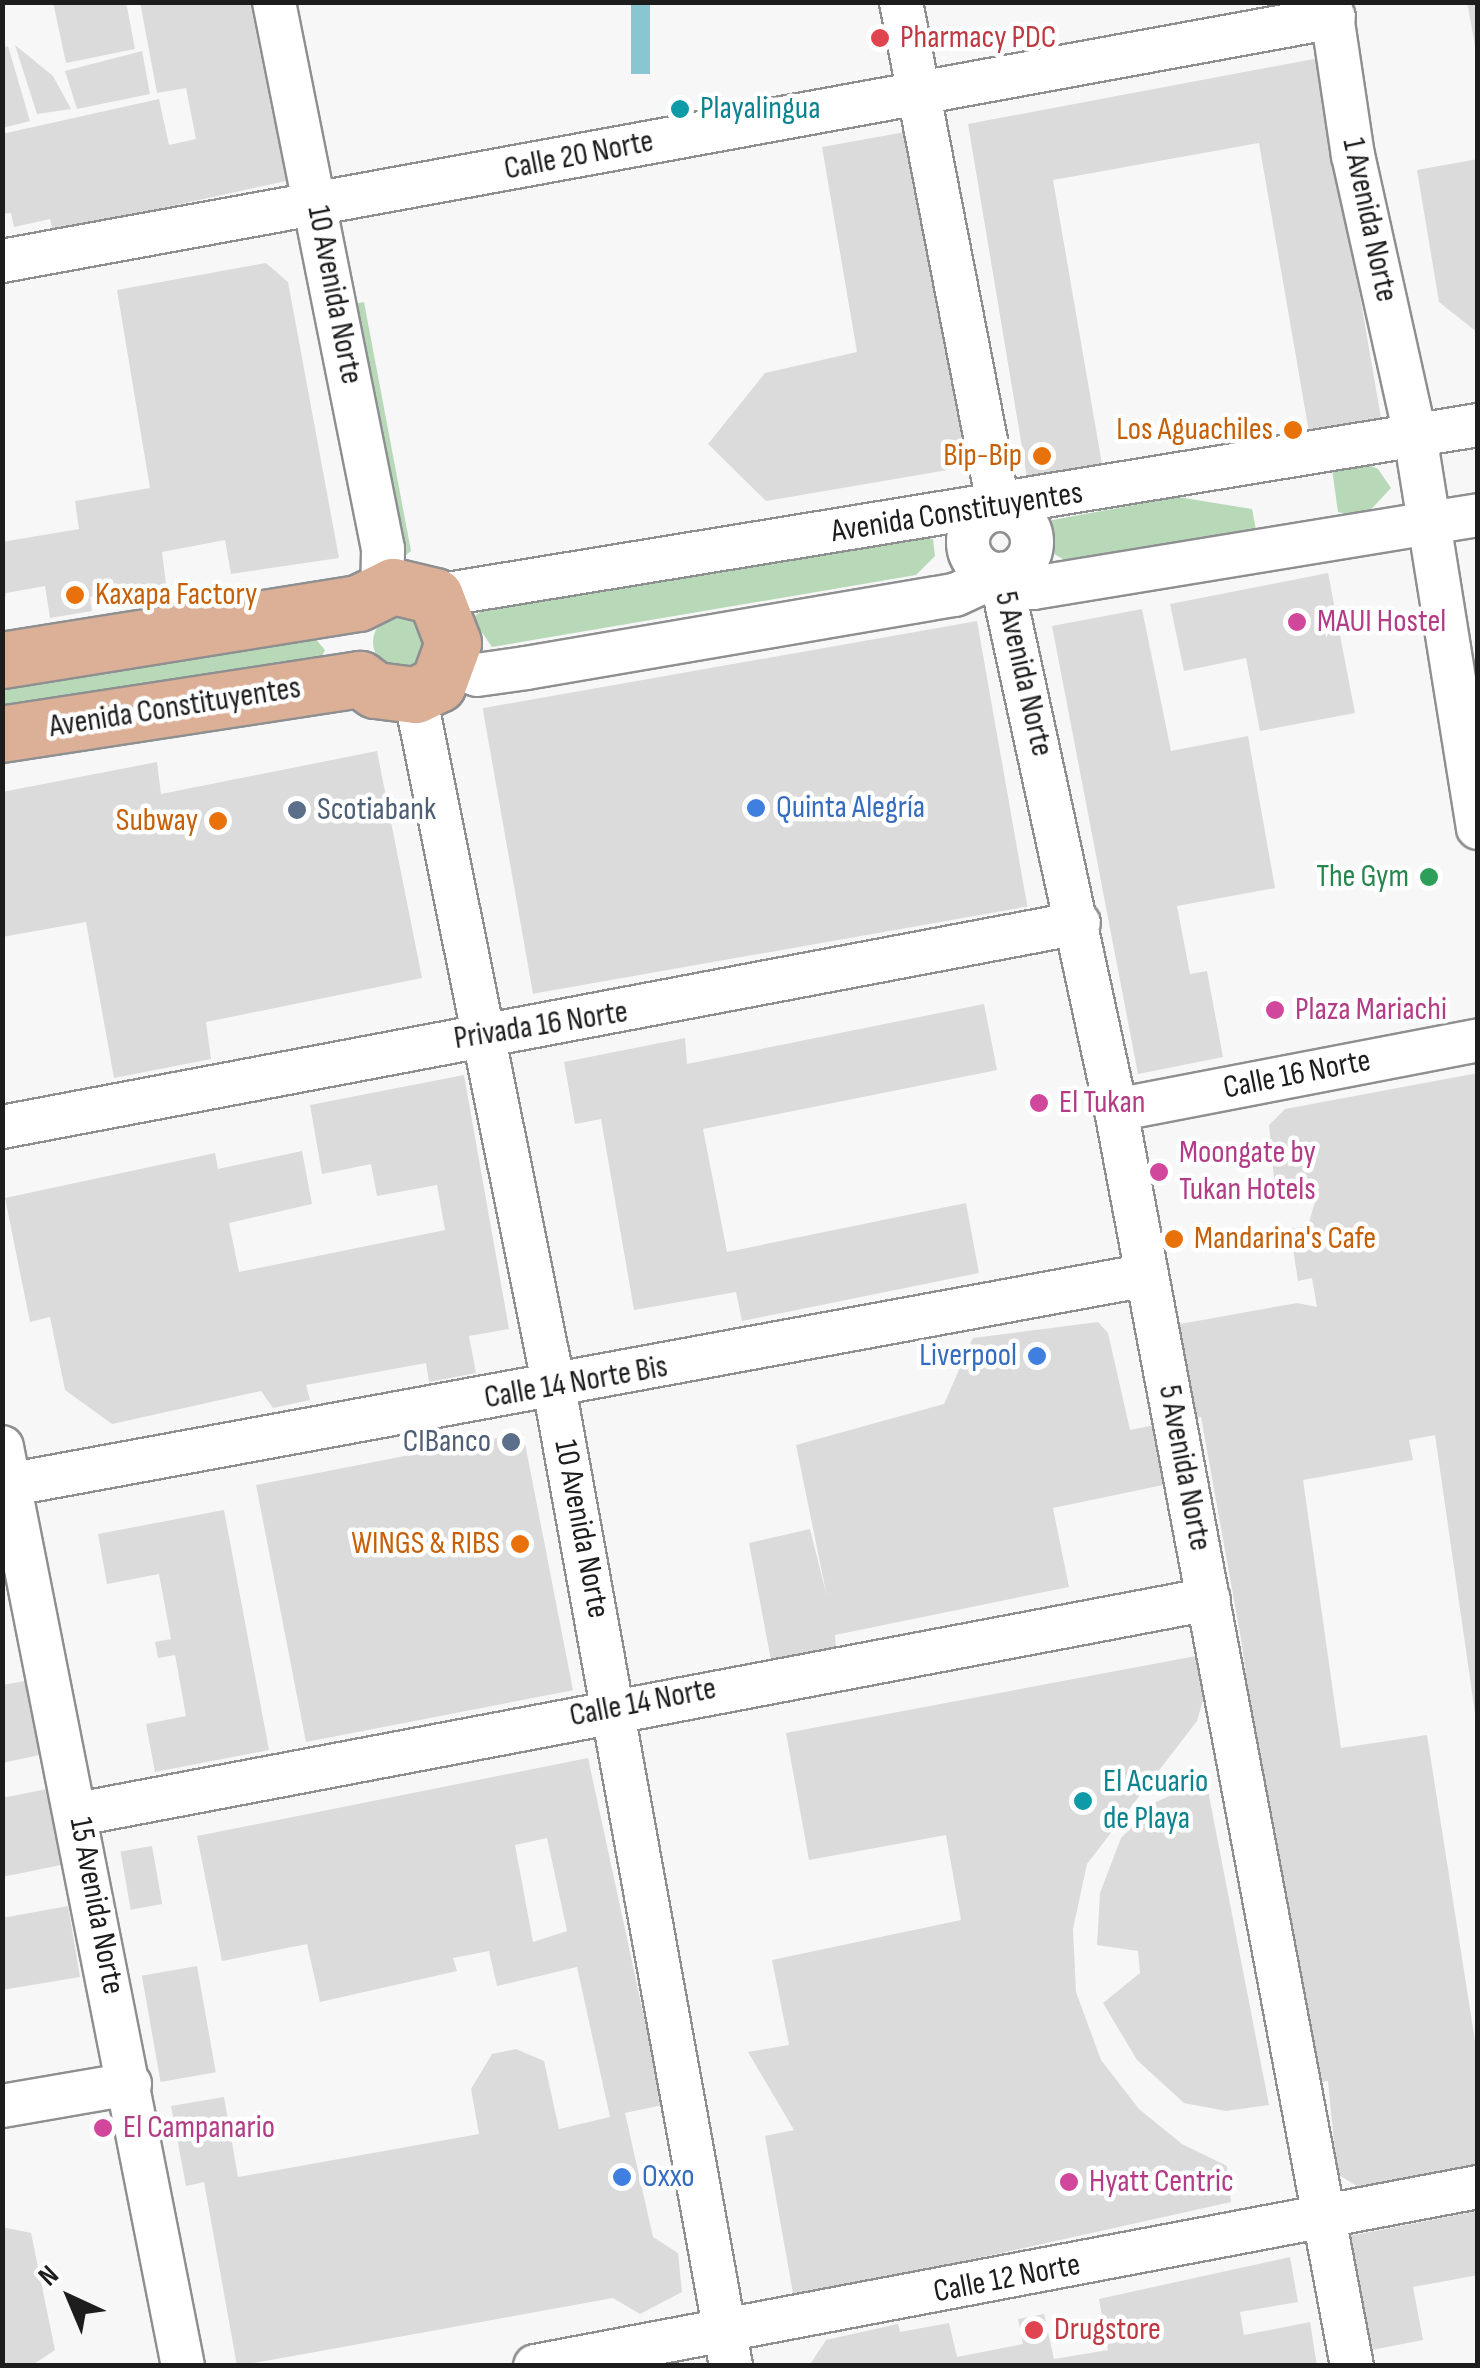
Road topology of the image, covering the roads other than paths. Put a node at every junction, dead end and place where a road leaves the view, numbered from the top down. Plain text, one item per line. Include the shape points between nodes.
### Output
1 (274, 2) edge
2 (901, 2) edge
3 (1332, 10) edge
4 (919, 92) junction
5 (337, 202) junction
6 (2, 262) edge
7 (1478, 425) edge
8 (1414, 435) junction
9 (1000, 508) junction
10 (1478, 515) edge
11 (1429, 524) junction
12 (1000, 574) junction
13 (382, 588) junction
14 (435, 596) junction
15 (2, 660) edge
16 (432, 681) junction
17 (2, 734) edge
18 (1478, 828) edge
19 (1079, 924) junction
20 (478, 1035) junction
21 (1478, 1040) edge
22 (1116, 1110) junction
23 (2, 1127) edge
24 (1148, 1275) junction
25 (554, 1387) junction
26 (5, 1472) edge
27 (1208, 1599) junction
28 (614, 1707) junction
29 (78, 1814) junction
30 (130, 2084) junction
31 (2, 2106) edge
32 (1478, 2187) edge
33 (1321, 2219) junction
34 (728, 2349) edge
35 (183, 2366) edge
36 (534, 2366) edge
37 (1352, 2366) edge

1 - 5 street, 10 Avenida Norte
2 - 4 street
3 - 4 street, Calle 20 Norte
3 - 8 street, 1 Avenida Norte via 1353,155
4 - 5 street, Calle 20 Norte
4 - 9 street
5 - 6 street, Calle 20 Norte
5 - 13 street, 10 Avenida Norte via 383,549
7 - 8 street, Avenida Constituyentes
8 - 9 street, Avenida Constituyentes
8 - 11 street, 1 Avenida Norte
9 - 12 street via 974,524 968,543 974,562
9 - 14 street, Avenida Constituyentes
10 - 11 street, Avenida Constituyentes
11 - 12 street, Avenida Constituyentes via 1032,588
11 - 18 street
12 - 16 street, Avenida Constituyentes via 955,594
12 - 19 street, 5 Avenida Norte
13 - 14 main road, Avenida Constituyentes
13 - 15 main road via 358,603
14 - 16 main road via 453,643
16 - 17 main road, Avenida Constituyentes via 374,690 360,678
16 - 20 street, 10 Avenida Norte
19 - 20 street, Privada 16 Norte via 518,1034
19 - 22 street, 5 Avenida Norte
20 - 23 street, Privada 16 Norte
20 - 25 street, 10 Avenida Norte
21 - 22 street, Calle 16 Norte
22 - 24 street, 5 Avenida Norte
24 - 25 street, Calle 14 Norte Bis
24 - 27 street, 5 Avenida Norte
25 - 26 street, Calle 14 Norte Bis
25 - 28 street, 10 Avenida Norte
26 - 29 street, 15 Avenida Norte
27 - 28 street, Calle 14 Norte
27 - 33 street, 5 Avenida Norte
28 - 29 street, Calle 14 Norte
28 - 34 street, 10 Avenida Norte
29 - 30 street, 15 Avenida Norte
30 - 31 street
30 - 35 street, 15 Avenida Norte
32 - 33 street, Calle 12 Norte
33 - 34 street, Calle 12 Norte
33 - 37 street, 5 Avenida Norte
34 - 36 street, Calle 12 Norte

